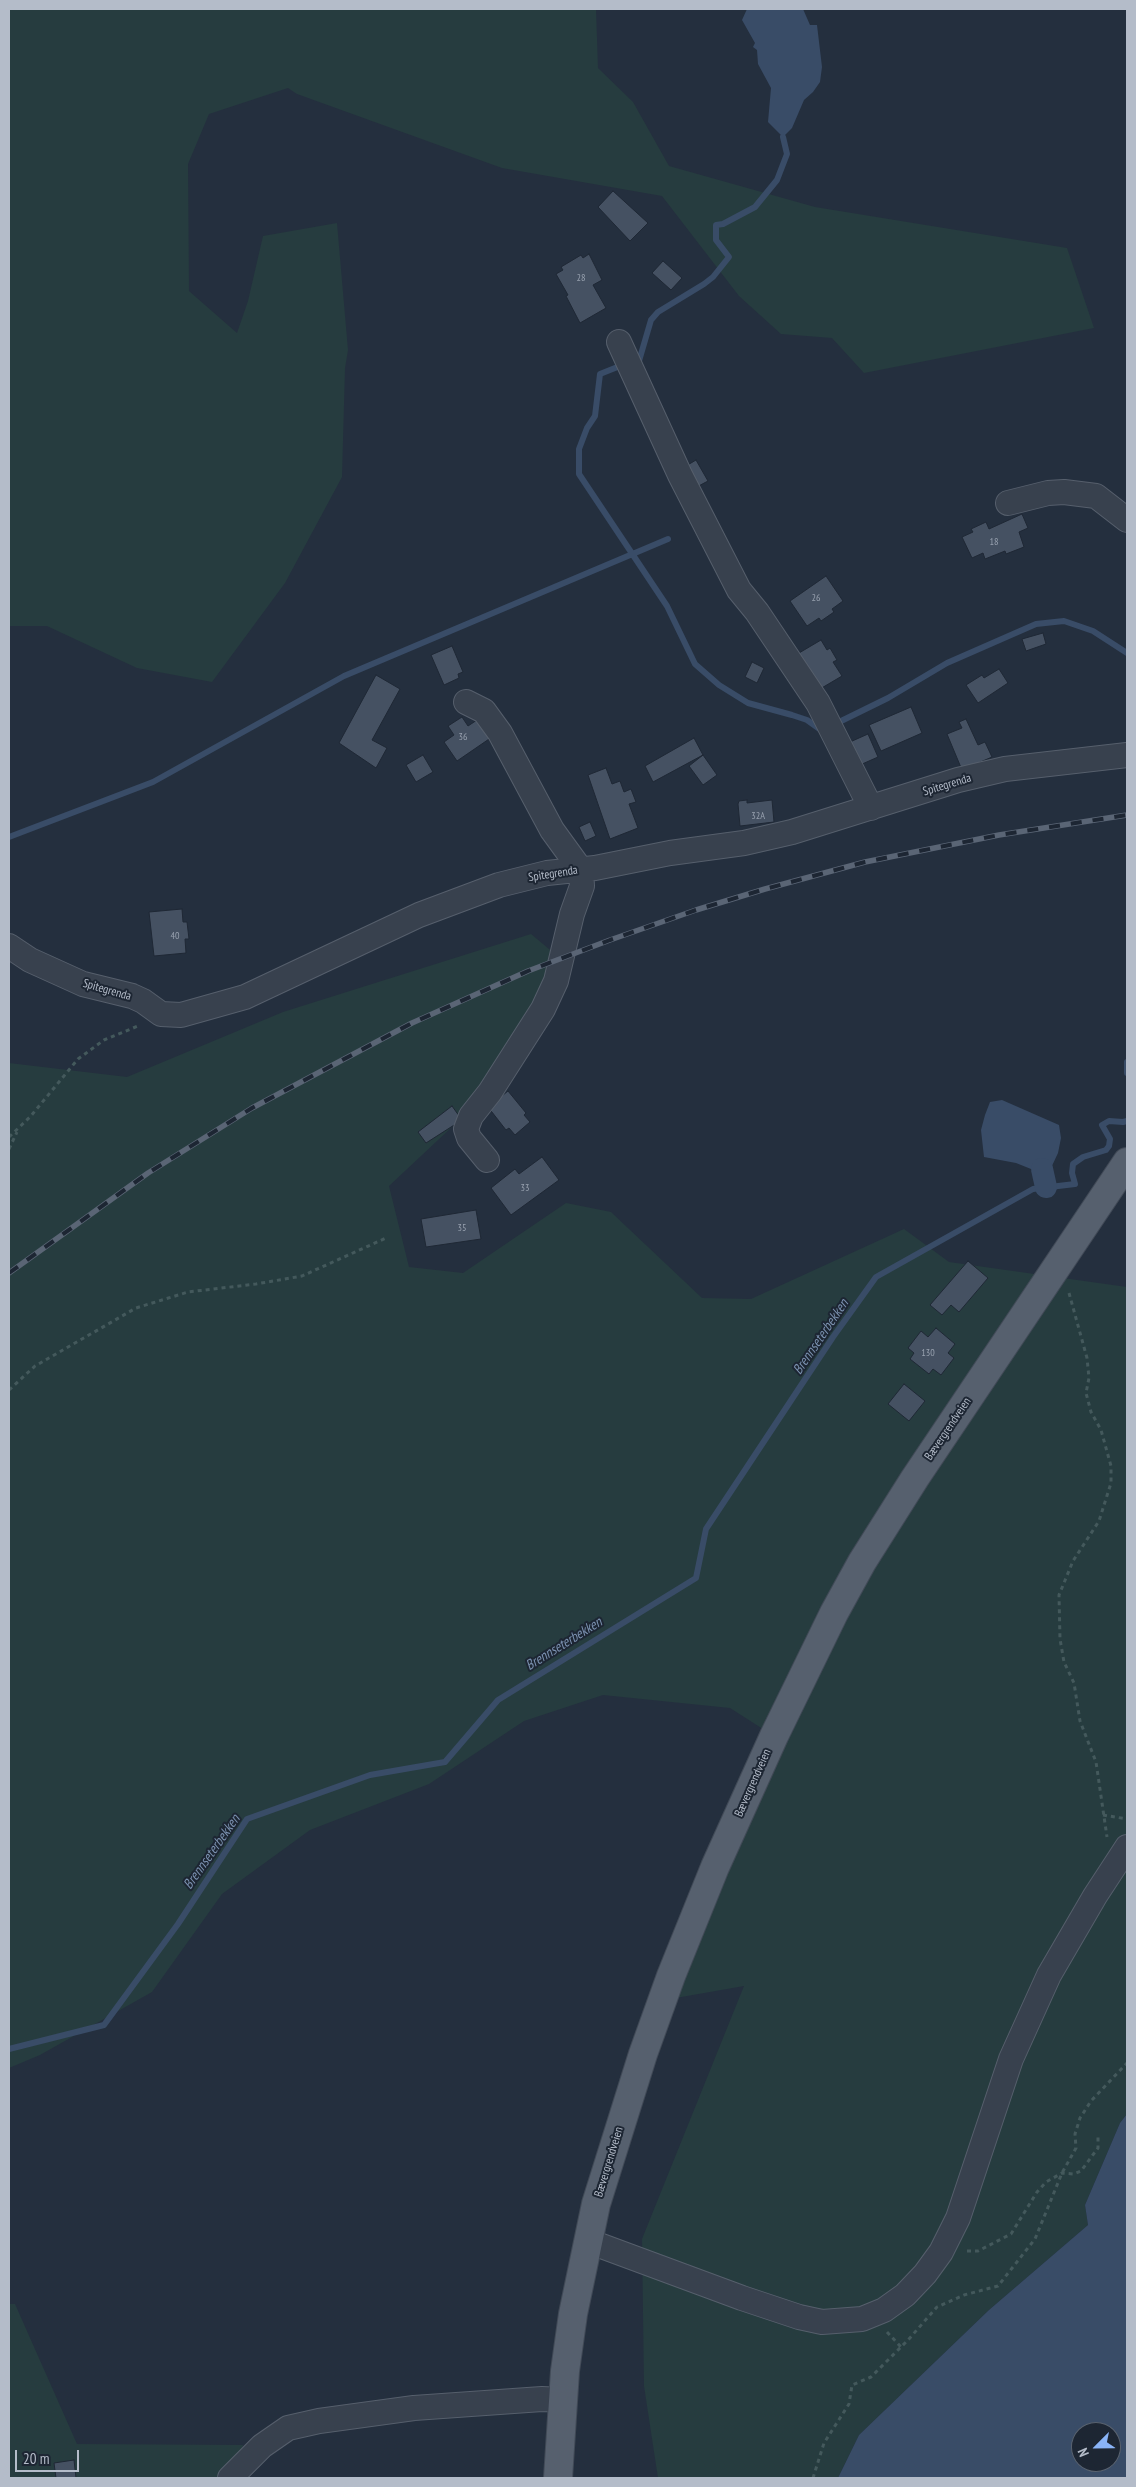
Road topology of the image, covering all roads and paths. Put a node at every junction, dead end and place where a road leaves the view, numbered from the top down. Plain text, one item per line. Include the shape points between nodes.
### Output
1 (619, 342) dead end
2 (1008, 503) dead end
3 (1127, 520) edge
4 (466, 702) dead end
5 (1127, 755) edge
6 (871, 808) junction
7 (580, 870) junction
8 (9, 946) edge
9 (161, 1014) junction
10 (18, 1131) junction
11 (9, 1137) edge
12 (9, 1149) edge
13 (487, 1160) dead end
14 (1127, 1162) edge
15 (386, 1238) dead end
16 (1060, 1263) junction
17 (9, 1390) edge
18 (1103, 1815) junction
19 (1127, 1819) edge
20 (1127, 1847) edge
21 (1112, 1870) junction
22 (1127, 2063) edge
23 (1098, 2134) dead end
24 (1062, 2173) junction
25 (588, 2241) junction
26 (941, 2252) junction
27 (563, 2400) junction
28 (230, 2478) edge
29 (558, 2478) edge
30 (813, 2478) edge

1 - 6 street via 680,475 738,590 757,612 818,703
2 - 3 street via 1048,493 1096,496
4 - 7 street via 484,711 500,733 552,830
5 - 6 street, Spitegrenda via 1005,769 958,780
6 - 7 street, Spitegrenda via 744,843
7 - 9 street, Spitegrenda via 547,872 473,893 244,997 181,1015
7 - 13 street via 582,886 556,981 536,1023 466,1128 469,1138
8 - 9 street, Spitegrenda via 30,960 82,984 143,1001
9 - 10 path via 89,1050
10 - 11 path
10 - 12 path
14 - 16 main road, Bævergrendveien
15 - 17 path via 302,1276 188,1292 136,1308 35,1366
16 - 18 path via 1084,1344 1089,1378 1086,1393 1111,1466 1111,1482 1099,1521 1073,1561 1059,1595 1064,1662 1074,1684 1080,1721 1096,1762
16 - 25 main road, Bævergrendveien via 879,1533 829,1622 715,1867 671,1976 608,2165
18 - 19 path
18 - 21 path
20 - 21 street
21 - 26 street via 1053,1967 1023,2030 971,2184
22 - 24 path via 1091,2101 1080,2118 1075,2134 1076,2148
23 - 24 path via 1098,2148 1081,2171
24 - 26 path via 1046,2182 1037,2192 1011,2234 978,2251
24 - 30 path via 1035,2239 998,2286 964,2295 937,2307 871,2376 852,2385 849,2404 824,2443
25 - 26 street via 742,2298 822,2322 862,2319 884,2310 905,2295
25 - 27 main road, Bævergrendveien via 573,2314
27 - 28 street via 414,2408 288,2428 262,2446
27 - 29 main road, Bævergrendveien

